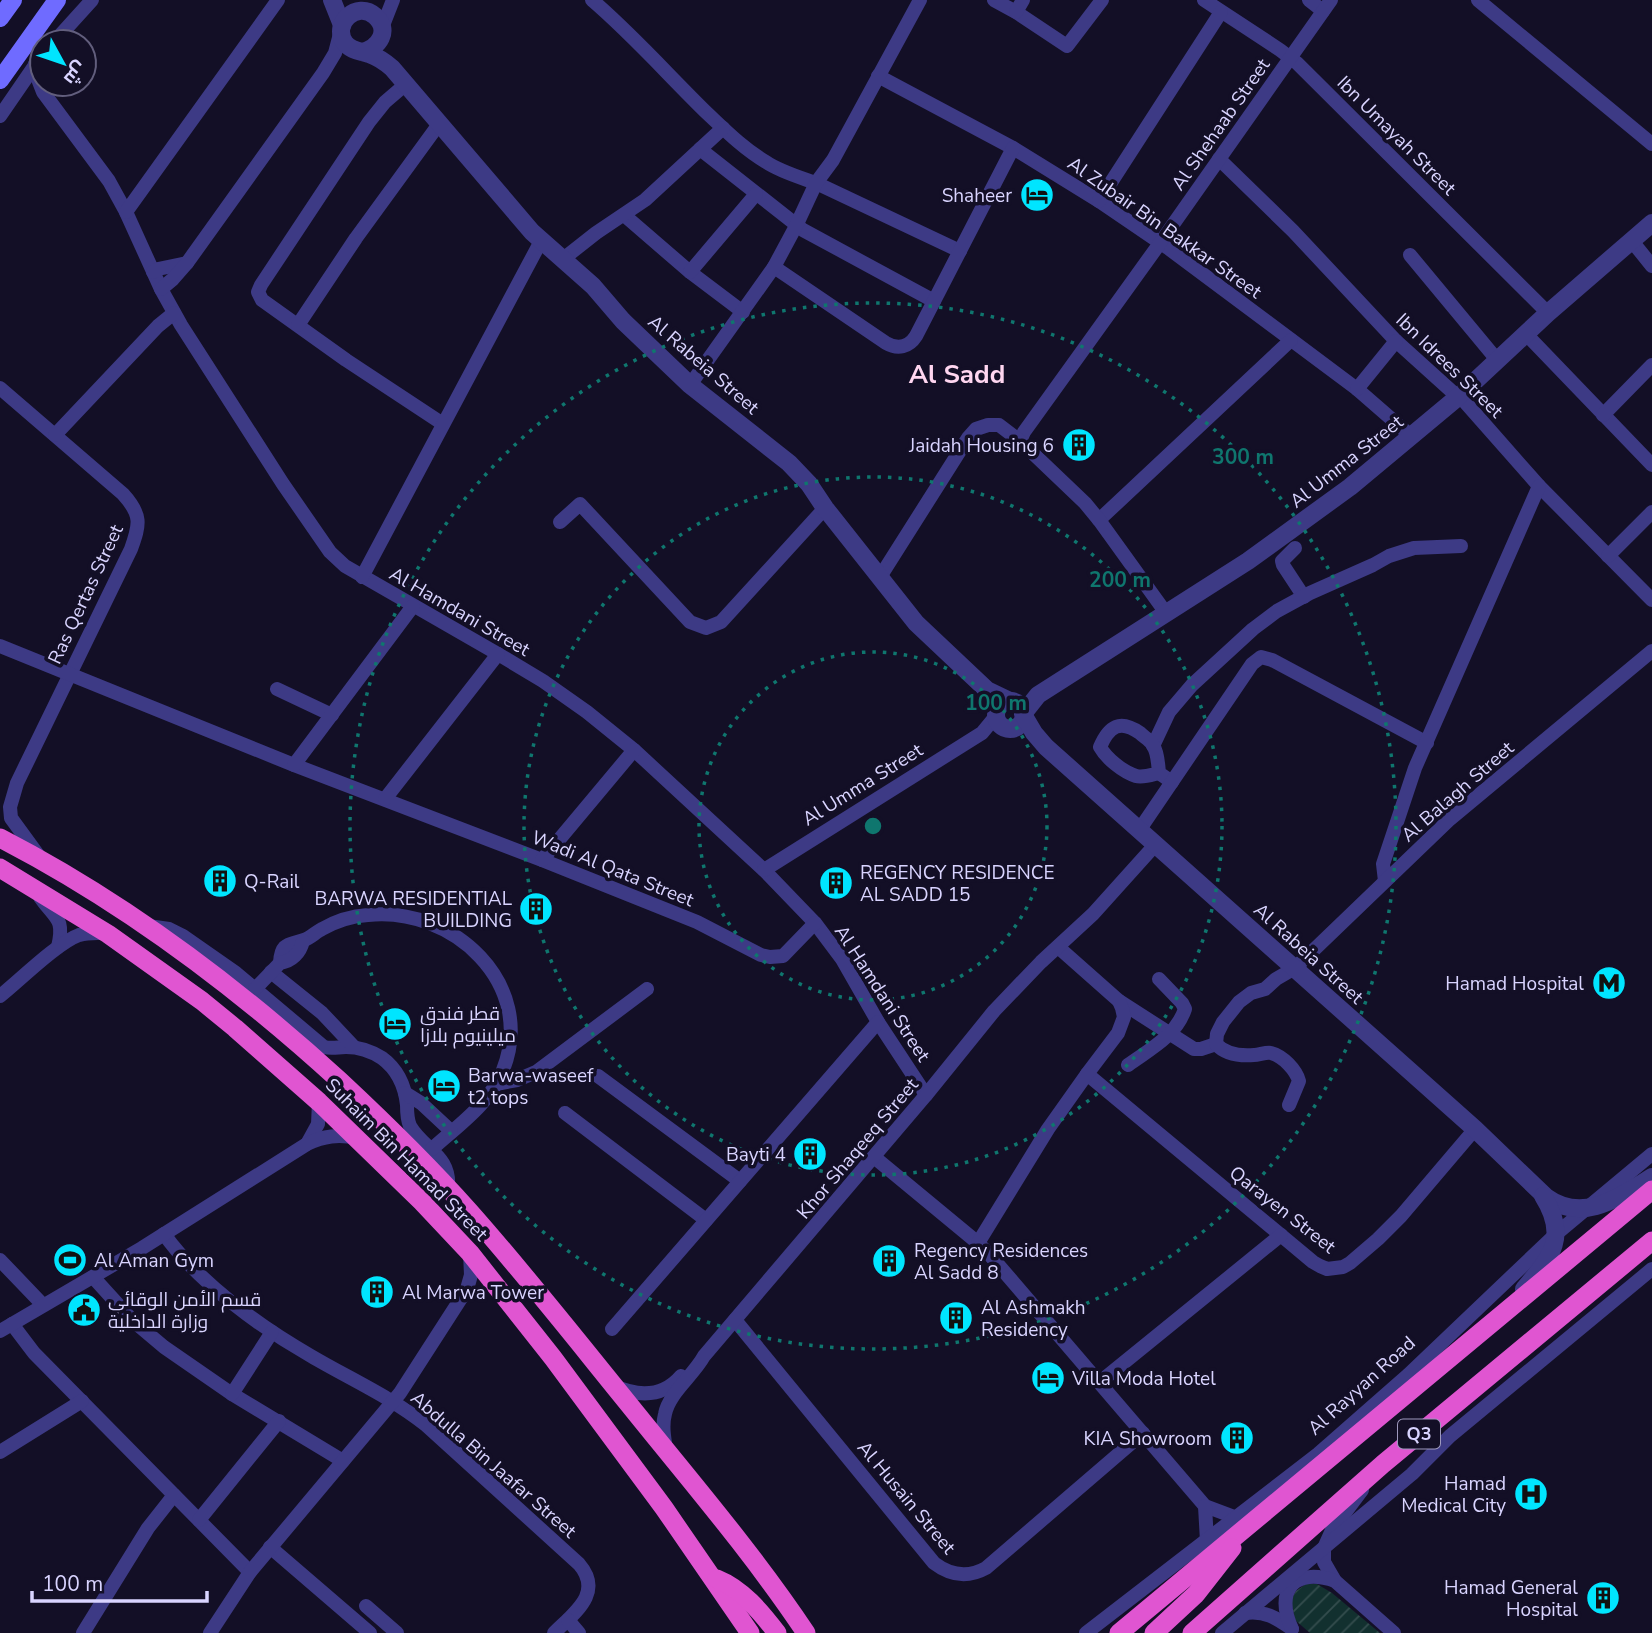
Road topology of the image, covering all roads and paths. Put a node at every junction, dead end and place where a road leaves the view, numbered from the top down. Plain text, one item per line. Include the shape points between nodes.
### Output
1 (13, 0) edge
2 (57, 0) edge
3 (92, 0) edge
4 (278, 0) edge
5 (332, 0) edge
6 (337, 0) edge
7 (384, 0) edge
8 (393, 0) edge
9 (592, 0) edge
10 (920, 0) edge
11 (995, 0) edge
12 (1102, 0) edge
13 (1204, 0) edge
14 (1308, 0) edge
15 (1478, 0) edge
16 (1020, 6) edge
17 (1327, 6) edge
18 (362, 11) junction
19 (1221, 12) junction
20 (0, 18) edge
21 (67, 28) edge
22 (342, 28) junction
23 (382, 30) junction
24 (362, 52) junction
25 (1289, 57) junction
26 (393, 68) junction
27 (28, 75) edge
28 (878, 76) junction
29 (0, 80) edge
30 (406, 83) junction
31 (12, 99) junction
32 (48, 100) joint
33 (0, 116) edge
34 (439, 124) junction
35 (723, 128) junction
36 (1652, 144) edge
37 (1013, 148) junction
38 (700, 149) junction
39 (1219, 159) junction
40 (816, 183) junction
41 (756, 194) junction
42 (1099, 201) junction
43 (126, 212) junction
44 (624, 215) junction
45 (1652, 223) edge
46 (796, 226) junction
47 (1631, 240) junction
48 (541, 241) junction
49 (1160, 243) junction
50 (960, 251) junction
51 (1410, 255) dead end
52 (563, 259) junction
53 (187, 263) junction
54 (1652, 266) edge
55 (774, 267) junction
56 (153, 272) junction
57 (690, 272) junction
58 (161, 289) junction
59 (934, 301) junction
60 (743, 312) junction
61 (1548, 313) junction
62 (178, 319) junction
63 (298, 326) junction
64 (1526, 334) junction
65 (1291, 340) junction
66 (1396, 341) junction
67 (1498, 361) junction
68 (1652, 365) edge
69 (690, 385) junction
70 (1357, 389) junction
71 (1, 391) edge
72 (1458, 397) junction
73 (1603, 415) junction
74 (443, 424) junction
75 (55, 435) junction
76 (1411, 436) junction
77 (1020, 441) junction
78 (1652, 466) edge
79 (1539, 486) junction
80 (825, 508) junction
81 (1652, 512) edge
82 (1099, 520) junction
83 (560, 522) dead end
84 (1461, 546) dead end
85 (1295, 548) dead end
86 (1608, 556) junction
87 (362, 577) junction
88 (880, 577) junction
89 (1304, 597) junction
90 (1652, 600) edge
91 (413, 606) junction
92 (1166, 613) junction
93 (0, 646) edge
94 (1652, 651) edge
95 (498, 654) junction
96 (70, 673) junction
97 (277, 689) dead end
98 (1010, 714) junction
99 (332, 715) junction
100 (1427, 743) junction
101 (1153, 746) junction
102 (634, 750) junction
103 (294, 765) junction
104 (1159, 773) junction
105 (1172, 782) junction
106 (17, 783) junction
107 (385, 799) junction
108 (0, 803) edge
109 (1140, 829) junction
110 (0, 838) edge
111 (1156, 844) junction
112 (41, 859) junction
113 (542, 860) junction
114 (0, 868) edge
115 (764, 870) junction
116 (1385, 881) junction
117 (35, 888) junction
118 (815, 923) junction
119 (146, 926) junction
120 (108, 933) junction
121 (58, 947) junction
122 (1058, 947) junction
123 (275, 968) junction
124 (1295, 968) junction
125 (1159, 979) dead end
126 (256, 989) junction
127 (648, 989) dead end
128 (0, 996) edge
129 (1119, 1001) junction
130 (275, 1005) junction
131 (878, 1022) junction
132 (276, 1026) junction
133 (1171, 1033) junction
134 (1216, 1044) junction
135 (354, 1047) junction
136 (1128, 1065) dead end
137 (1087, 1074) junction
138 (598, 1076) dead end
139 (496, 1084) junction
140 (405, 1093) junction
141 (926, 1095) junction
142 (319, 1102) junction
143 (1289, 1105) dead end
144 (565, 1113) dead end
145 (1475, 1129) junction
146 (451, 1132) junction
147 (357, 1138) junction
148 (307, 1144) junction
149 (432, 1149) junction
150 (1652, 1154) edge
151 (874, 1157) junction
152 (1652, 1177) edge
153 (740, 1181) junction
154 (448, 1188) junction
155 (1652, 1190) edge
156 (1541, 1194) junction
157 (1586, 1208) junction
158 (706, 1220) junction
159 (164, 1234) junction
160 (1556, 1234) junction
161 (1281, 1235) junction
162 (1652, 1241) edge
163 (978, 1243) junction
164 (470, 1254) junction
165 (0, 1260) edge
166 (1652, 1269) edge
167 (93, 1277) junction
168 (43, 1305) junction
169 (1504, 1314) junction
170 (736, 1320) junction
171 (6, 1327) edge
172 (612, 1329) dead end
173 (272, 1332) junction
174 (704, 1356) junction
175 (1100, 1382) junction
176 (613, 1385) junction
177 (232, 1394) junction
178 (82, 1401) junction
179 (393, 1402) junction
180 (279, 1421) junction
181 (1143, 1433) junction
182 (666, 1451) junction
183 (0, 1452) edge
184 (342, 1461) junction
185 (1383, 1464) junction
186 (174, 1495) junction
187 (1205, 1506) junction
188 (199, 1520) junction
189 (1240, 1523) junction
190 (1207, 1541) junction
191 (270, 1547) junction
192 (1324, 1548) junction
193 (250, 1572) junction
194 (713, 1577) junction
195 (1335, 1581) junction
196 (366, 1606) dead end
197 (1245, 1614) junction
198 (568, 1619) junction
199 (1295, 1631) edge
200 (83, 1633) edge
201 (210, 1633) edge
202 (370, 1633) edge
203 (397, 1633) edge
204 (554, 1633) edge
205 (579, 1633) edge
206 (750, 1633) edge
207 (777, 1633) edge
208 (806, 1633) edge
209 (1086, 1633) edge
210 (1119, 1633) edge
211 (1154, 1633) edge
212 (1192, 1633) edge
213 (1222, 1633) edge
214 (1394, 1633) edge

1 - 20 main road
2 - 29 main road
3 - 21 street
4 - 43 street
5 - 22 street
6 - 18 street
7 - 18 street
8 - 23 street
9 - 35 street
10 - 28 street
11 - 16 street
12 - 16 street via 1067,46
13 - 19 street, Ibn Umayah Street
14 - 17 street
15 - 36 street
17 - 25 street, Al Shehaab Street
18 - 22 street via 348,16
18 - 23 street via 377,17
19 - 25 street, Ibn Umayah Street
19 - 42 street
22 - 24 street via 345,43
22 - 53 street via 330,63
23 - 24 street via 376,46
23 - 26 street, Al Rabeia Street
24 - 26 street, Al Rabeia Street
25 - 39 street, Al Shehaab Street
25 - 61 street, Ibn Umayah Street
26 - 30 street, Al Rabeia Street
27 - 31 street
28 - 37 street, Al Zubair Bin Bakkar Street
28 - 40 street
30 - 34 street, Al Rabeia Street
30 - 63 street via 369,122 261,285 262,300
31 - 32 street via 30,94
31 - 33 street
32 - 43 street, Al Hamdani Street via 109,181
34 - 48 street, Al Rabeia Street
34 - 63 street
35 - 38 street
35 - 40 street via 767,163
37 - 42 street, Al Zubair Bin Bakkar Street
37 - 50 street
38 - 41 street
38 - 44 street
39 - 49 street, Al Shehaab Street
39 - 66 street, Ibn Idrees Street
40 - 46 street
40 - 50 street
41 - 46 street
41 - 57 street
42 - 49 street, Al Zubair Bin Bakkar Street
43 - 56 street, Al Hamdani Street
44 - 52 street
44 - 57 street
45 - 47 street, Al Umma Street
46 - 55 street
46 - 59 street
47 - 54 street
47 - 61 street, Al Umma Street
48 - 52 street, Al Rabeia Street
48 - 74 street
49 - 65 street, Al Zubair Bin Bakkar Street
49 - 77 street, Al Shehaab Street
50 - 59 street
51 - 67 street
52 - 69 street, Al Rabeia Street
53 - 56 street
53 - 58 street
55 - 59 street via 897,347 913,341
55 - 60 street
56 - 58 street, Al Hamdani Street
57 - 60 street
58 - 62 street, Al Hamdani Street
60 - 69 street
61 - 64 street, Al Umma Street
62 - 75 street via 158,327
62 - 87 street, Al Hamdani Street via 330,552
63 - 74 street
64 - 67 street, Al Umma Street
64 - 73 street
65 - 70 street, Al Zubair Bin Bakkar Street
65 - 82 street
66 - 70 street
66 - 72 street, Ibn Idrees Street
67 - 72 street, Al Umma Street
68 - 73 street
69 - 80 street, Al Rabeia Street via 789,463
70 - 76 street, Al Zubair Bin Bakkar Street
71 - 75 street, Ras Qertas Street
72 - 76 street, Al Umma Street
72 - 79 street, Ibn Idrees Street
73 - 78 street
74 - 87 street
75 - 96 street, Ras Qertas Street via 123,494 139,520 131,549
76 - 92 street, Al Umma Street via 1248,561
77 - 82 street
77 - 88 street via 999,425 976,429
79 - 86 street, Ibn Idrees Street
79 - 100 street
80 - 83 street via 721,622 706,628 690,622 580,504
80 - 88 street, Al Rabeia Street
81 - 86 street
82 - 92 street
84 - 89 street via 1414,548 1389,556
85 - 89 street via 1282,561
86 - 90 street, Ibn Idrees Street
87 - 91 street, Al Hamdani Street
88 - 98 street, Al Rabeia Street via 916,623
89 - 101 street via 1253,629 1192,685 1169,712
91 - 95 street, Al Hamdani Street
91 - 99 street
92 - 98 street, Al Umma Street
93 - 96 street, Wadi Al Qata Street
94 - 116 street, Al Balagh Street via 1450,819
95 - 102 street, Al Hamdani Street via 587,712
95 - 107 street
96 - 103 street, Wadi Al Qata Street
96 - 106 street, Ras Qertas Street
97 - 99 street
98 - 109 street, Al Rabeia Street
98 - 115 street, Al Umma Street
99 - 103 street
100 - 105 street via 1261,657
100 - 116 street via 1383,864
101 - 104 street
101 - 104 street via 1124,725 1105,734 1100,747 1107,759 1134,776
102 - 113 street
102 - 115 street, Al Hamdani Street
103 - 107 street, Wadi Al Qata Street
104 - 105 street
105 - 109 street
106 - 108 street, Ras Qertas Street
106 - 112 street, Ras Qertas Street via 11,818
107 - 113 street, Wadi Al Qata Street
109 - 111 street, Al Rabeia Street
110 - 112 highway, Suhaim Bin Hamad Street
111 - 122 street, Khor Shaqeeq Street
111 - 124 street, Al Rabeia Street
112 - 119 highway, Suhaim Bin Hamad Street
113 - 118 street, Wadi Al Qata Street via 697,922 761,955 779,957 789,952
114 - 117 highway, Suhaim Bin Hamad Street
115 - 118 street, Al Hamdani Street
116 - 124 street, Al Balagh Street
117 - 120 highway, Suhaim Bin Hamad Street
117 - 121 street via 60,921
118 - 131 street, Al Hamdani Street
119 - 126 street, Suhaim Bin Hamad Street via 183,936
119 - 132 highway, Suhaim Bin Hamad Street
120 - 121 street via 80,935
120 - 142 highway, Suhaim Bin Hamad Street via 219,1014
121 - 128 street
122 - 129 street
122 - 141 street, Khor Shaqeeq Street via 994,1011
123 - 126 street
123 - 135 street
123 - 139 street via 295,956 303,941 358,916 407,916 447,930 489,967 506,999 509,1049
124 - 134 street, Al Balagh Street via 1239,1002 1223,1022
124 - 145 street, Al Rabeia Street
125 - 133 street via 1185,1009
126 - 130 street, Suhaim Bin Hamad Street
127 - 139 street via 536,1072
129 - 133 street
129 - 137 street via 1122,1026
130 - 132 highway
130 - 135 street, Suhaim Bin Hamad Street via 324,1047
131 - 141 street, Al Hamdani Street
131 - 153 street
132 - 154 highway, Suhaim Bin Hamad Street via 380,1118
133 - 134 street via 1194,1049
133 - 136 street
134 - 143 street via 1222,1051 1271,1053 1282,1059 1299,1081
135 - 140 street, Suhaim Bin Hamad Street via 387,1062
137 - 161 street, Qarayen Street
137 - 163 street
138 - 153 street
139 - 146 street
140 - 146 street
140 - 149 street, Suhaim Bin Hamad Street via 410,1125
141 - 151 street, Khor Shaqeeq Street
142 - 147 highway, Suhaim Bin Hamad Street
142 - 148 street via 318,1124
144 - 158 street
145 - 156 street, Al Rabeia Street
145 - 161 street, Qarayen Street via 1401,1216 1343,1267 1320,1266
146 - 149 street
147 - 148 street via 330,1136
147 - 164 highway, Suhaim Bin Hamad Street
148 - 159 street
149 - 154 street, Suhaim Bin Hamad Street via 445,1165
150 - 157 street, Al Rayyan Road
151 - 163 street
151 - 170 street, Khor Shaqeeq Street
152 - 157 street, Al Rabeia Street via 1611,1201
153 - 158 street
154 - 176 highway, Suhaim Bin Hamad Street
155 - 169 highway, Al Rayyan Road / Q3
156 - 157 street, Al Rabeia Street via 1563,1207
156 - 160 street, Al Rabeia Street
157 - 160 street, Al Rayyan Road
158 - 172 street
159 - 167 street
159 - 173 street, Abdulla Bin Jaafar Street via 200,1274
160 - 169 street via 1548,1259
160 - 189 street, Al Rayyan Road via 1409,1375
161 - 175 street
162 - 185 highway, Q3
163 - 175 street
164 - 179 street via 467,1289
164 - 194 highway, Suhaim Bin Hamad Street via 553,1358
165 - 168 street
166 - 192 street via 1450,1436
167 - 168 street
167 - 177 street via 153,1339
168 - 171 street
169 - 189 highway, Al Rayyan Road / Q3
170 - 174 street, Khor Shaqeeq Street
170 - 181 street, Al Husain Street via 934,1563 955,1574 971,1574 986,1567
171 - 178 street
173 - 177 street
173 - 179 street, Abdulla Bin Jaafar Street
174 - 176 street, Khor Shaqeeq Street via 659,1392 635,1392
174 - 182 street, Khor Shaqeeq Street via 666,1410
175 - 181 street
176 - 182 highway, Suhaim Bin Hamad Street
177 - 180 street
178 - 183 street
178 - 186 street
179 - 184 street
179 - 198 street, Abdulla Bin Jaafar Street via 436,1434 583,1569 588,1595
180 - 184 street
180 - 188 street
181 - 187 street
182 - 208 highway, Suhaim Bin Hamad Street
184 - 191 street
185 - 192 street via 1332,1530
185 - 212 highway, Q3
186 - 188 street
186 - 200 street via 148,1528
187 - 189 street
187 - 190 street
188 - 193 street
189 - 190 street, Al Rayyan Road
189 - 210 highway, Al Rayyan Road / Q3
189 - 211 highway via 1228,1555
190 - 209 street, Al Rayyan Road
191 - 193 street
191 - 202 street
192 - 195 street via 1324,1562
192 - 197 street
193 - 201 street
194 - 206 highway, Suhaim Bin Hamad Street
194 - 207 highway via 746,1598
195 - 199 street via 1309,1576 1292,1586 1285,1601
195 - 214 street
196 - 203 street
197 - 199 street via 1264,1613
197 - 213 street
198 - 204 street, Abdulla Bin Jaafar Street
198 - 205 street

